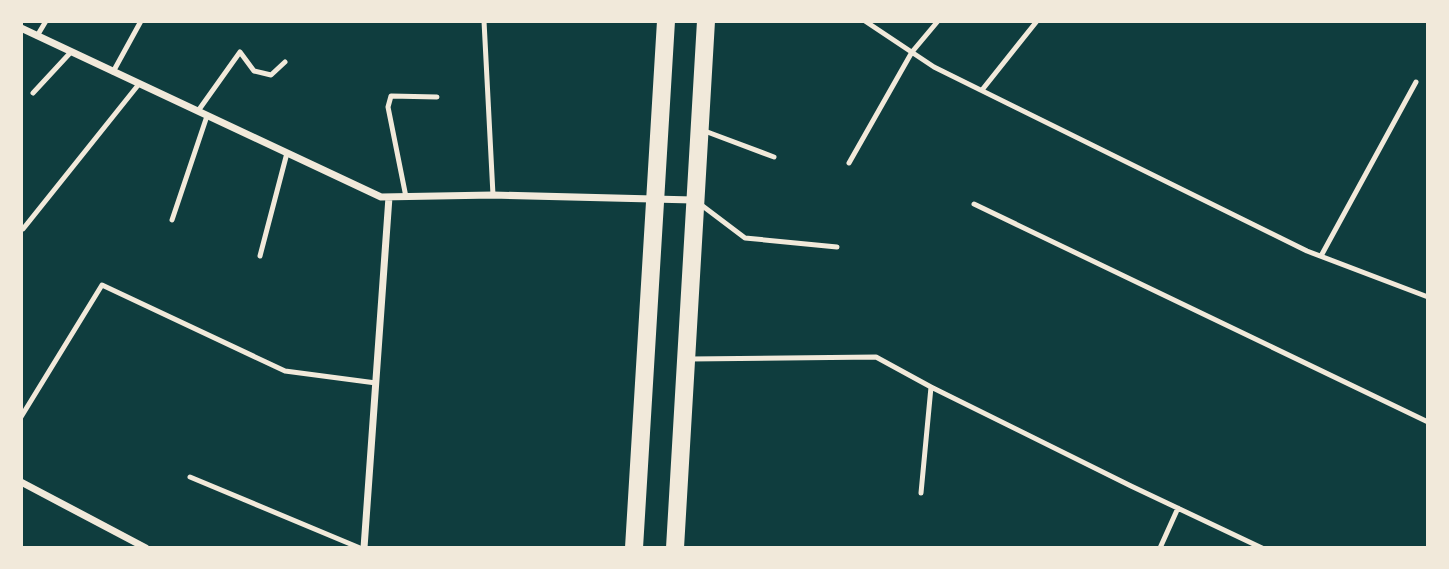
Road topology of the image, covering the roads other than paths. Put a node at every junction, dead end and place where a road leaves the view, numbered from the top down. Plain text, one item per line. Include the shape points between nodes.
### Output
1 (46, 21) edge
2 (141, 21) edge
3 (484, 21) edge
4 (666, 21) edge
5 (706, 21) edge
6 (865, 21) edge
7 (938, 21) edge
8 (1037, 21) edge
9 (21, 28) edge
10 (37, 36) junction
11 (71, 52) junction
12 (912, 52) junction
13 (285, 62) dead end
14 (113, 72) junction
15 (1416, 82) dead end
16 (139, 84) junction
17 (982, 90) junction
18 (33, 93) dead end
19 (437, 97) dead end
20 (198, 111) junction
21 (207, 116) junction
22 (699, 129) junction
23 (287, 153) junction
24 (774, 157) dead end
25 (849, 163) dead end
26 (493, 195) junction
27 (389, 197) junction
28 (407, 197) junction
29 (655, 198) junction
30 (694, 200) junction
31 (974, 204) dead end
32 (172, 220) dead end
33 (21, 228) edge
34 (836, 247) dead end
35 (260, 256) dead end
36 (1321, 256) junction
37 (1428, 297) edge
38 (687, 359) junction
39 (376, 383) junction
40 (931, 387) junction
41 (21, 418) edge
42 (1428, 422) edge
43 (190, 477) dead end
44 (21, 482) edge
45 (921, 493) dead end
46 (1178, 508) junction
47 (146, 548) edge
48 (362, 548) edge
49 (634, 548) edge
50 (675, 548) edge
51 (1160, 548) edge
52 (1262, 548) edge

1 - 10 lane
2 - 14 lane
3 - 26 lane
4 - 29 main road
5 - 22 main road
6 - 12 lane
7 - 12 lane
8 - 17 lane
9 - 10 street
10 - 11 street
11 - 14 street
11 - 18 lane
12 - 17 lane
12 - 25 lane
13 - 20 lane via 271,75 254,71 240,52
14 - 16 street
15 - 36 lane
16 - 20 street
16 - 33 lane
17 - 36 lane
19 - 28 lane via 391,96 388,107
20 - 21 street
21 - 23 street
21 - 32 lane
22 - 24 lane
22 - 30 main road
23 - 27 street
23 - 35 lane
26 - 28 street
26 - 29 street
27 - 28 street
27 - 39 street
29 - 30 street
29 - 49 main road
30 - 34 lane via 745,238
30 - 38 main road
31 - 42 lane
36 - 37 lane
38 - 40 lane via 876,357
38 - 50 main road
39 - 41 lane via 285,371 102,285
39 - 48 street
40 - 45 lane
40 - 46 lane
43 - 48 lane
44 - 47 street
46 - 51 lane
46 - 52 lane

